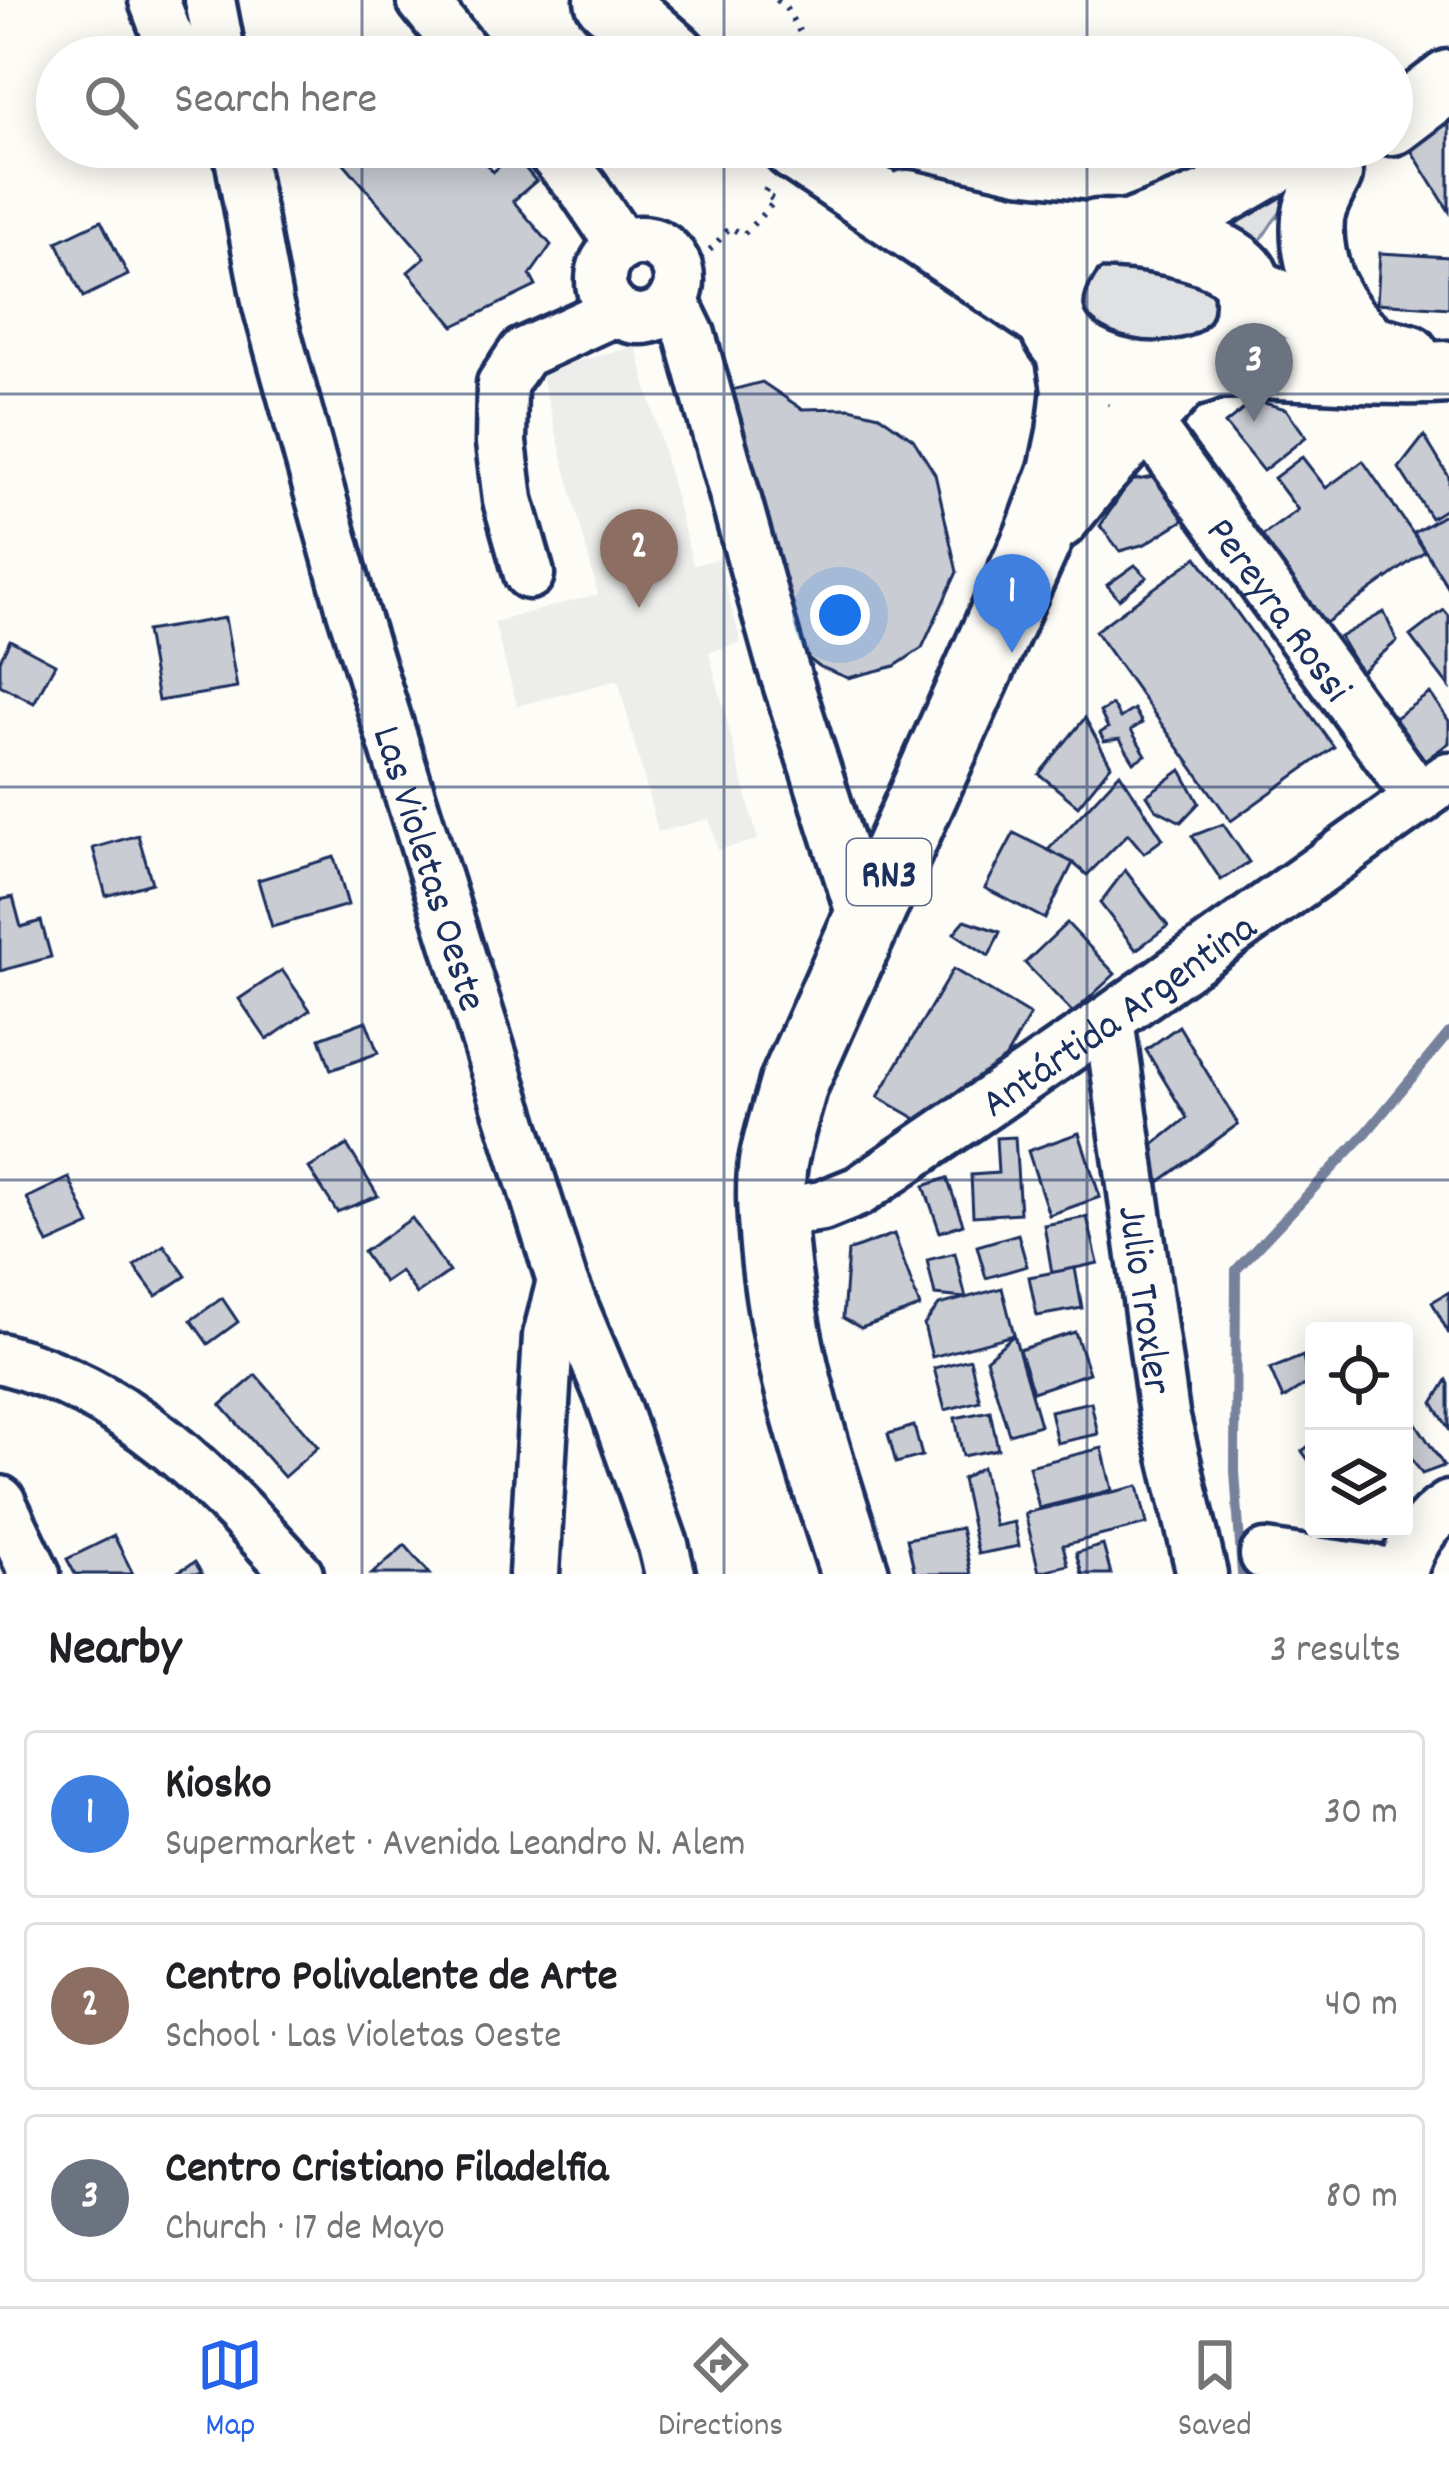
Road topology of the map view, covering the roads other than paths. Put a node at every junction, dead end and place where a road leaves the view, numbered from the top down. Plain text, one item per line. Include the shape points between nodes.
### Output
1 (154, 0) edge
2 (210, 0) edge
3 (422, 0) edge
4 (609, 0) edge
5 (168, 36) edge
6 (217, 36) edge
7 (451, 36) edge
8 (650, 36) edge
9 (1449, 53) edge
10 (1413, 74) edge
11 (1449, 81) edge
12 (1413, 108) edge
13 (242, 168) edge
14 (565, 168) edge
15 (797, 168) edge
16 (1299, 168) edge
17 (1324, 168) edge
18 (1328, 168) edge
19 (870, 195) junction
20 (1102, 236) junction
21 (622, 246) junction
22 (1248, 284) junction
23 (673, 301) junction
24 (615, 310) junction
25 (1060, 335) junction
26 (1373, 347) junction
27 (1449, 368) edge
28 (1178, 386) junction
29 (1038, 538) junction
30 (529, 574) dead end
31 (1434, 788) edge
32 (865, 925) junction
33 (1109, 1020) junction
34 (771, 1214) junction
35 (562, 1281) junction
36 (0, 1358) edge
37 (0, 1501) edge
38 (1449, 1506) edge
39 (1265, 1555) dead end
40 (1206, 1563) edge
41 (35, 1574) edge
42 (298, 1574) edge
43 (534, 1574) edge
44 (670, 1574) edge
45 (855, 1574) edge
46 (1401, 1574) edge

1 - 5 street
2 - 6 street
3 - 7 street
4 - 8 highway
9 - 10 main road
11 - 12 main road
13 - 35 street, Las Violetas Oeste via 304,442
14 - 21 street
15 - 19 highway
16 - 20 main road
17 - 22 main road
18 - 26 main road via 1313,215 1322,278 1349,327
19 - 20 highway via 1010,228
19 - 25 highway
20 - 22 highway via 1199,249
20 - 25 highway, RN3 via 1072,246 1057,271 1049,300
21 - 23 street via 646,242 668,253 679,275
21 - 24 street via 601,274
22 - 26 main road
22 - 28 highway, RN3 via 1249,310 1234,350
23 - 24 street via 640,320
23 - 32 street via 690,335
24 - 30 street via 523,353 502,384 508,500
25 - 28 highway via 1113,371
25 - 29 highway, RN3 via 1076,389 1063,472
26 - 27 main road
27 - 28 main road via 1385,374 1252,366
28 - 29 highway, RN3
28 - 31 street, Pereyra Rossi
29 - 32 highway, RN3
31 - 33 street, Antártida Argentina
32 - 34 highway, RN3 via 794,1083 773,1166
33 - 34 street, Antártida Argentina via 859,1191
33 - 40 street, Julio Troxler via 1164,1414
34 - 45 highway, RN3 via 791,1360
35 - 43 street via 548,1336
35 - 44 street, Las Violetas Oeste
36 - 42 street via 106,1400 155,1432
37 - 41 street
38 - 46 street via 1419,1534
39 - 46 street

